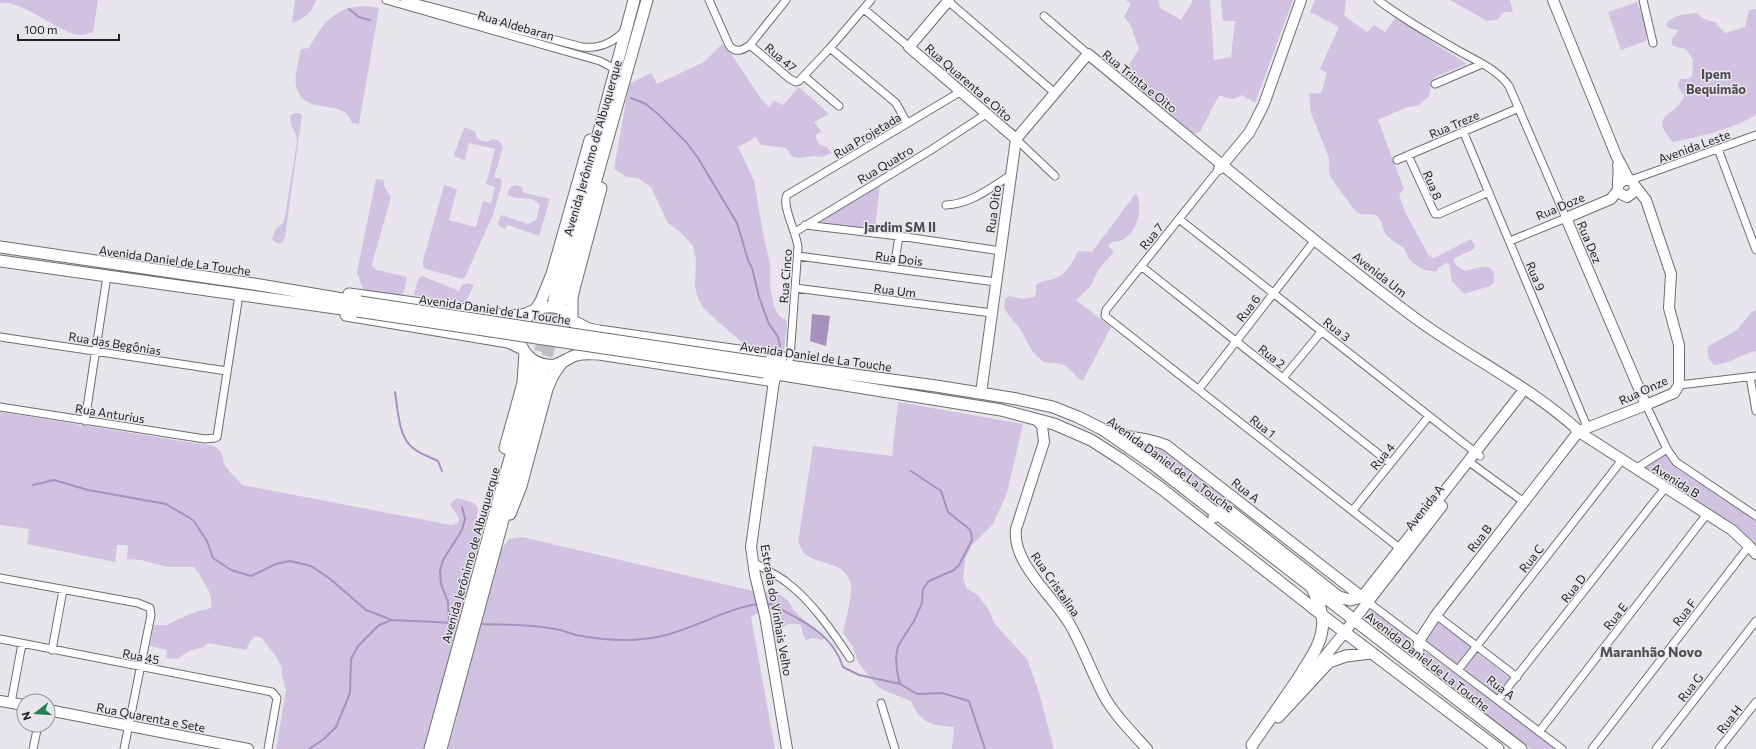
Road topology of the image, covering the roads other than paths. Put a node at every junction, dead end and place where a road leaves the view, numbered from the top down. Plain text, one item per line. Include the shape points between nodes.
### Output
1 (386, 0) edge
2 (405, 0) edge
3 (634, 0) edge
4 (647, 0) edge
5 (709, 0) edge
6 (786, 0) edge
7 (871, 0) edge
8 (1301, 0) edge
9 (1307, 0) edge
10 (1378, 0) edge
11 (1553, 0) edge
12 (1643, 0) edge
13 (949, 1) edge
14 (864, 8) junction
15 (1044, 16) dead end
16 (626, 28) junction
17 (1653, 43) dead end
18 (747, 47) junction
19 (908, 47) junction
20 (830, 48) junction
21 (1088, 54) junction
22 (1482, 64) junction
23 (615, 69) junction
24 (802, 79) junction
25 (1435, 84) dead end
26 (960, 92) junction
27 (1055, 93) junction
28 (621, 97) junction
29 (839, 106) dead end
30 (1519, 108) junction
31 (986, 114) junction
32 (908, 124) junction
33 (1463, 131) junction
34 (1756, 135) edge
35 (1016, 139) junction
36 (1718, 149) junction
37 (1408, 155) junction
38 (1616, 155) junction
39 (1397, 160) dead end
40 (1222, 168) junction
41 (1011, 175) junction
42 (1055, 176) dead end
43 (1634, 181) junction
44 (1618, 188) junction
45 (1489, 192) junction
46 (785, 198) joint
47 (946, 205) dead end
48 (1566, 218) junction
49 (1179, 219) junction
50 (805, 225) junction
51 (795, 232) junction
52 (899, 236) junction
53 (1314, 241) junction
54 (1510, 242) junction
55 (0, 247) edge
56 (1756, 250) edge
57 (1000, 251) junction
58 (798, 256) junction
59 (0, 260) edge
60 (1141, 266) junction
61 (894, 268) junction
62 (107, 276) junction
63 (996, 282) junction
64 (795, 288) junction
65 (301, 292) junction
66 (1273, 293) junction
67 (239, 295) junction
68 (291, 303) junction
69 (358, 306) junction
70 (534, 310) junction
71 (992, 313) junction
72 (1106, 318) joint
73 (574, 320) junction
74 (1322, 331) junction
75 (0, 337) edge
76 (1236, 341) junction
77 (524, 350) junction
78 (95, 351) junction
79 (790, 358) junction
80 (565, 360) junction
81 (765, 367) junction
82 (539, 370) tunnel mouth
83 (227, 371) junction
84 (1753, 377) edge
85 (1283, 378) junction
86 (889, 379) junction
87 (774, 381) junction
88 (1679, 385) junction
89 (845, 386) junction
90 (1199, 389) junction
91 (981, 393) junction
92 (1524, 394) junction
93 (1646, 405) junction
94 (0, 407) edge
95 (1756, 411) edge
96 (1429, 416) junction
97 (1036, 419) junction
98 (85, 421) junction
99 (1102, 429) junction
100 (1584, 430) junction
101 (1667, 450) junction
102 (1478, 454) junction
103 (1622, 460) junction
104 (1390, 463) junction
105 (1470, 463) junction
106 (1635, 469) junction
107 (1665, 488) junction
108 (1524, 502) junction
109 (1353, 510) junction
110 (1217, 513) junction
111 (1707, 514) junction
112 (1756, 516) edge
113 (1213, 531) junction
114 (1749, 546) junction
115 (1403, 551) junction
116 (488, 554) junction
117 (1756, 554) edge
118 (753, 562) junction
119 (0, 578) edge
120 (1312, 587) junction
121 (63, 590) junction
122 (1336, 595) junction
123 (1365, 600) junction
124 (1322, 615) junction
125 (1436, 615) junction
126 (1354, 620) junction
127 (1756, 620) edge
128 (1344, 633) junction
129 (0, 639) edge
130 (1419, 641) junction
131 (22, 644) junction
132 (1477, 646) junction
133 (52, 650) junction
134 (1371, 653) junction
135 (850, 658) dead end
136 (140, 668) junction
137 (1417, 668) junction
138 (1458, 670) junction
139 (1517, 677) junction
140 (1498, 700) junction
141 (0, 701) edge
142 (880, 702) dead end
143 (1756, 702) edge
144 (11, 703) junction
145 (16, 704) edge
146 (56, 712) edge
147 (128, 726) junction
148 (1540, 732) junction
149 (36, 733) edge
150 (1250, 747) edge
151 (33, 749) edge
152 (124, 749) edge
153 (248, 749) edge
154 (268, 749) edge
155 (430, 749) edge
156 (441, 749) edge
157 (787, 749) edge
158 (895, 749) edge
159 (1147, 749) edge
160 (1498, 749) edge
161 (1521, 749) edge
162 (1562, 749) edge
163 (1592, 749) edge
164 (1656, 749) edge
165 (1719, 749) edge

1 - 23 street, Rua Aldebaran via 600,61
2 - 16 street, Rua Aldebaran via 582,48 594,48 615,39
3 - 16 main road, Avenida Jerônimo de Albuquerque
4 - 28 main road, Avenida Jerônimo de Albuquerque
5 - 18 street, Rua 47 via 731,47 735,50
6 - 18 street
7 - 14 street
8 - 40 street via 1264,104 1249,133
9 - 40 street via 1259,126 1252,138
10 - 22 street, Rua Dez via 1398,15
11 - 38 street
12 - 17 street
13 - 19 street
13 - 27 street
14 - 19 street, Rua Quarenta e Oito
14 - 20 street
15 - 21 street, Rua Trinta e Oito
16 - 23 main road, Avenida Jerônimo de Albuquerque
18 - 24 street, Rua 47 via 790,79
19 - 26 street, Rua Quarenta e Oito
20 - 24 street
20 - 32 street via 896,103
21 - 27 street
21 - 40 street, Rua Trinta e Oito
22 - 25 street
22 - 30 street, Rua Dez via 1505,80
23 - 28 main road, Avenida Jerônimo de Albuquerque via 558,302
23 - 70 main road via 582,162 547,287
24 - 29 street, Rua 47
26 - 31 street, Rua Quarenta e Oito
26 - 32 street, Rua Projetada
27 - 35 street
28 - 73 main road via 608,164 572,298
30 - 33 street, Rua Treze
30 - 48 street, Rua Dez
31 - 35 street, Rua Quarenta e Oito
31 - 50 street, Rua Quatro
32 - 46 street, Rua Projetada via 791,192
33 - 37 street, Rua Treze
33 - 45 street, Rua 9
34 - 36 street, Avenida Leste
35 - 41 street, Rua Oito
35 - 42 street, Rua Quarenta e Oito
36 - 43 street, Avenida Leste
36 - 56 street
37 - 39 street, Rua Treze
37 - 45 street, Rua 8 via 1434,214
38 - 43 street, Rua Onze
38 - 44 street via 1619,170
40 - 49 street, Rua 7
40 - 53 street, Avenida Um
41 - 47 street via 968,201
41 - 57 street, Rua Oito
43 - 44 street via 1624,180
43 - 44 street via 1634,192 1630,196 1621,195
43 - 88 street, Rua Onze via 1646,200 1671,274 1669,308 1679,345
44 - 48 street, Rua Doze via 1611,199
45 - 54 street, Rua 9
46 - 51 street, Rua Cinco
48 - 54 street, Rua Doze
48 - 93 street, Rua Dez
49 - 60 street, Rua 7
49 - 66 street, Rua 3
50 - 51 street, Rua Quatro
50 - 52 street
51 - 58 street, Rua Cinco
52 - 57 street
52 - 61 street
53 - 66 street, Rua 6
53 - 92 street, Avenida Um via 1438,335
54 - 100 street, Rua 9
55 - 65 main road, Avenida Daniel de La Touche
57 - 63 street, Rua Oito
58 - 61 street, Rua Dois
58 - 64 street, Rua Cinco
59 - 62 main road, Avenida Daniel de La Touche
60 - 72 street, Rua 7 via 1106,310
60 - 76 street, Rua 2
61 - 63 street, Rua Dois
62 - 67 main road, Avenida Daniel de La Touche
62 - 78 street
63 - 71 street, Rua Oito
64 - 71 street, Rua Um
64 - 79 street, Rua Cinco
65 - 69 main road, Avenida Daniel de La Touche
65 - 70 main road via 366,296 501,316 514,316
66 - 74 street, Rua 3
66 - 76 street, Rua 6
67 - 68 main road, Avenida Daniel de La Touche
67 - 83 street
68 - 69 main road, Avenida Daniel de La Touche
68 - 77 main road via 356,318 508,342
69 - 81 main road, Avenida Daniel de La Touche, bridge
70 - 73 main road via 556,307
70 - 77 main road via 522,324 520,341
71 - 91 street, Rua Oito
72 - 90 street, Rua 1
73 - 79 main road via 598,331
73 - 80 main road via 578,337 574,352
74 - 85 street
74 - 96 street, Rua 3
75 - 78 street, Rua das Begônias
76 - 85 street, Rua 2
76 - 90 street, Rua 6
77 - 80 main road via 542,364 555,364
77 - 116 main road via 523,383 494,492
78 - 83 street, Rua das Begônias
78 - 98 street
79 - 86 main road
80 - 87 main road via 579,354 599,354
80 - 116 main road via 553,375 547,389 521,486
81 - 86 main road, Avenida Daniel de La Touche
81 - 89 main road, Avenida Daniel de La Touche
82 - 116 main road, Avenida Jerônimo de Albuquerque
83 - 98 street, Rua Anturius via 217,436 212,439
84 - 88 street
84 - 95 street
85 - 104 street, Rua 2
86 - 91 main road, Avenida Daniel de La Touche
87 - 89 main road
87 - 118 street, Estrada do Vinhais Velho via 751,539
88 - 93 street, Rua Onze via 1674,393
89 - 97 main road, Avenida Daniel de La Touche via 1001,410
90 - 109 street, Rua 1
91 - 99 main road, Avenida Daniel de La Touche via 1054,408
92 - 100 street, Avenida B
92 - 102 street, Avenida A
93 - 100 street, Rua Onze
93 - 101 street, Rua Dez
94 - 98 street, Rua Anturius
96 - 102 street, Rua 3
96 - 104 street, Rua 4
97 - 113 main road, Avenida Daniel de La Touche via 1074,432 1105,449
97 - 159 street, Rua Cristalina via 1042,426 1044,442 1016,529 1018,549 1029,570 1068,621 1108,702
99 - 110 main road, Avenida Daniel de La Touche
99 - 123 street, Rua A via 1151,439 1166,445
100 - 103 street, Avenida B
100 - 108 street, Rua B
101 - 106 street
101 - 112 street, Rua Dez via 1676,462
102 - 105 street, Avenida A
103 - 106 street, Avenida B
103 - 132 street, Rua C
104 - 109 street, Rua 4
105 - 108 street
105 - 115 street, Avenida A
106 - 107 street, Avenida B
107 - 111 street, Avenida B
107 - 139 street, Rua D
108 - 125 street, Rua B
109 - 115 street, Rua 1
110 - 113 main road via 1213,520
110 - 120 main road, Avenida Daniel de La Touche
110 - 122 main road via 1225,510 1231,512
111 - 114 street, Avenida B via 1732,530
111 - 148 street, Rua E
113 - 124 main road, Avenida Daniel de La Touche
114 - 117 street, Avenida B
114 - 163 street, Rua F
115 - 123 street, Avenida A
116 - 155 main road, Avenida Jerônimo de Albuquerque
116 - 156 main road, Avenida Jerônimo de Albuquerque
118 - 135 street via 801,594 831,629
118 - 157 street, Estrada do Vinhais Velho via 765,616
119 - 121 street
120 - 124 main road
120 - 126 main road, Avenida Daniel de La Touche
121 - 133 street
121 - 136 street via 143,604 150,608 152,615
122 - 123 main road via 1348,600
122 - 126 main road
123 - 126 street, Avenida A
123 - 130 street, Rua A
124 - 128 main road, Avenida Daniel de La Touche
124 - 150 main road via 1322,629 1315,651
125 - 130 street, Rua B
125 - 132 street, Rua A
126 - 128 street, Avenida A
126 - 137 main road, Avenida Daniel de La Touche
127 - 164 street, Rua G
128 - 134 main road, Avenida Daniel de La Touche
128 - 150 street, Avenida A
129 - 131 street, Rua 45
130 - 137 street, Rua B
130 - 138 street, Rua A
131 - 133 street, Rua 45
131 - 144 street
132 - 138 street, Rua C
132 - 139 street, Rua A
133 - 136 street, Rua 45
134 - 150 main road via 1346,656 1329,662
134 - 160 main road, Avenida Daniel de La Touche
136 - 147 street
136 - 154 street, Rua 45 via 272,692 277,698
137 - 161 main road, Avenida Daniel de La Touche
138 - 140 street, Rua A
139 - 140 street, Rua D
140 - 148 street, Rua A
141 - 144 street
142 - 158 street
143 - 165 street, Rua H
144 - 145 street
146 - 147 street, Rua Quarenta e Sete
147 - 152 street
147 - 153 street, Rua Quarenta e Sete
148 - 162 street, Rua A
149 - 151 street

